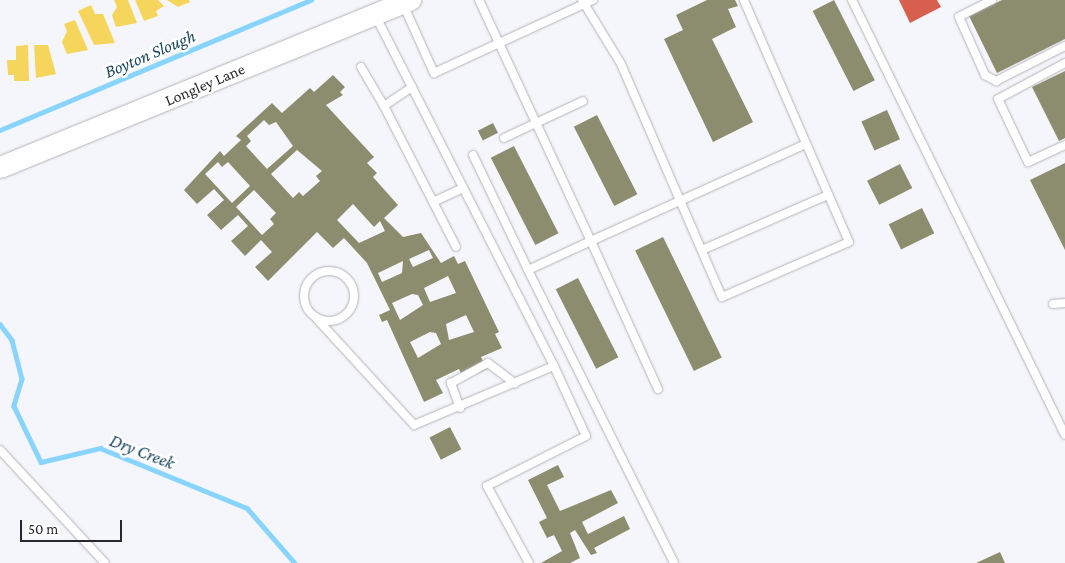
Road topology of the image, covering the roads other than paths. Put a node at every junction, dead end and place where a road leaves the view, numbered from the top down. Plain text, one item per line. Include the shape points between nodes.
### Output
1 (479, 0) edge
2 (593, 0) edge
3 (744, 0) edge
4 (852, 0) edge
5 (992, 0) edge
6 (406, 2) edge
7 (583, 2) edge
8 (375, 14) junction
9 (498, 44) junction
10 (1065, 46) edge
11 (1065, 63) edge
12 (361, 67) dead end
13 (412, 87) junction
14 (582, 101) dead end
15 (384, 106) junction
16 (536, 123) junction
17 (504, 138) dead end
18 (806, 144) junction
19 (1065, 145) edge
20 (473, 155) dead end
21 (0, 167) edge
22 (463, 188) junction
23 (828, 195) junction
24 (680, 201) junction
25 (433, 202) junction
26 (592, 241) junction
27 (456, 247) dead end
28 (702, 250) junction
29 (528, 270) junction
30 (1065, 303) edge
31 (1052, 304) dead end
32 (317, 319) junction
33 (554, 366) junction
34 (514, 383) junction
35 (658, 389) dead end
36 (460, 408) junction
37 (1065, 435) edge
38 (0, 450) edge
39 (105, 563) edge
40 (529, 563) edge
41 (674, 563) edge

1 - 9 lane
2 - 7 lane
3 - 18 lane
4 - 37 lane
5 - 10 lane via 959,17 985,75 996,81
6 - 8 main road, Longley Lane
6 - 9 lane via 434,73
7 - 9 lane
7 - 24 lane via 621,64
8 - 13 lane
8 - 21 main road, Longley Lane
9 - 16 lane
11 - 19 lane via 998,100 1028,162
12 - 15 lane
13 - 15 lane
13 - 22 lane
14 - 16 lane
15 - 25 lane
16 - 17 lane
16 - 26 lane
18 - 23 lane
18 - 24 lane
20 - 29 lane
22 - 25 lane
22 - 33 lane
23 - 28 lane
23 - 28 lane via 849,242 722,297
24 - 26 lane
24 - 28 lane
25 - 27 lane
26 - 29 lane
26 - 35 lane
29 - 41 lane
30 - 31 lane
32 - 32 lane via 341,319 352,307 352,284 339,273 322,272 308,281 305,306
32 - 36 lane via 414,425
33 - 34 lane
33 - 40 lane via 586,436 487,486
34 - 36 lane
34 - 36 lane via 488,363 451,383
38 - 39 lane

